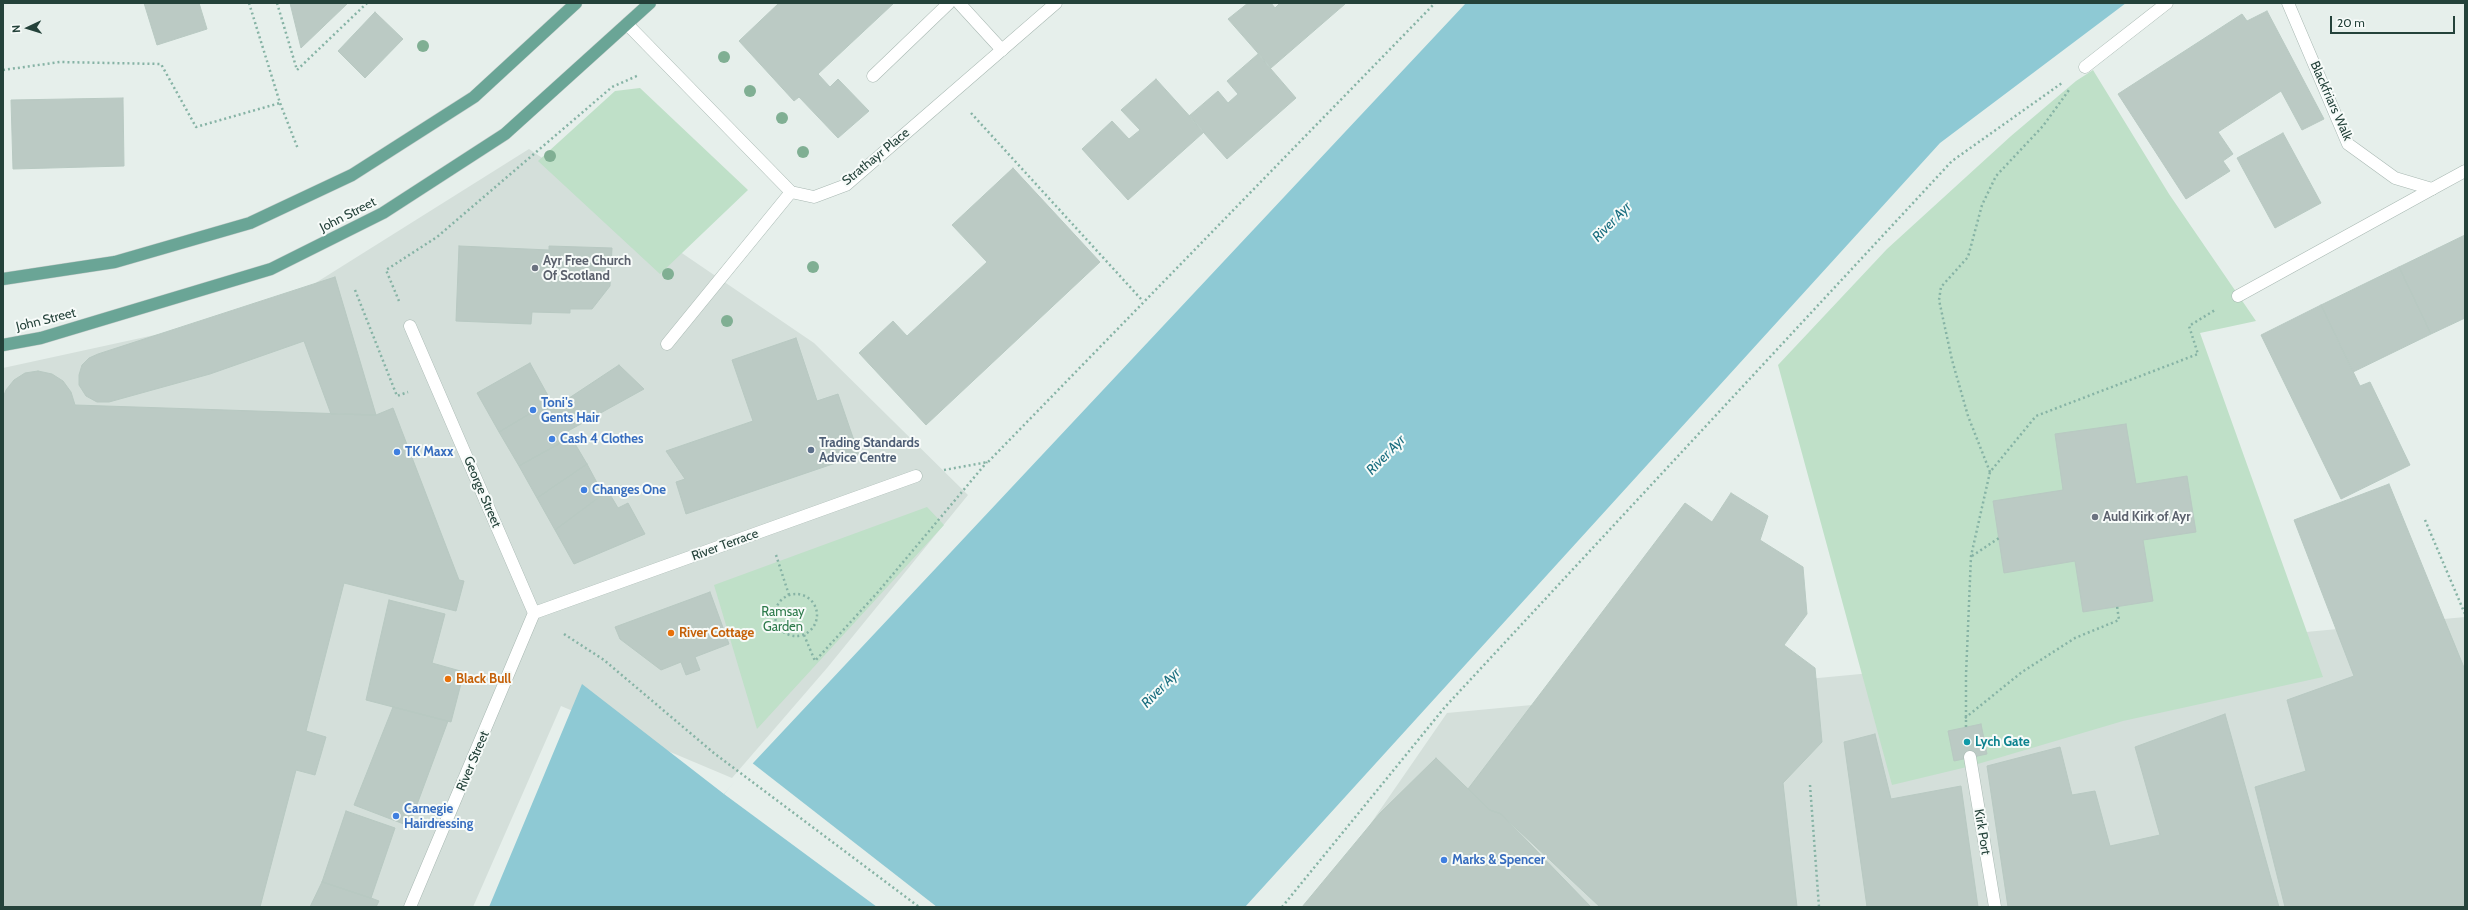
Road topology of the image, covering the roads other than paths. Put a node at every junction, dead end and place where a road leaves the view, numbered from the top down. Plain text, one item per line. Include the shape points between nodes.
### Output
1 (576, 3) edge
2 (650, 3) edge
3 (949, 3) edge
4 (959, 3) edge
5 (1056, 3) edge
6 (2167, 3) edge
7 (2288, 3) edge
8 (627, 24) junction
9 (1002, 50) junction
10 (2085, 67) road end
11 (873, 76) dead end
12 (2465, 171) edge
13 (2432, 188) junction
14 (792, 192) junction
15 (3, 279) edge
16 (2238, 296) road end
17 (410, 326) road end
18 (667, 344) dead end
19 (3, 345) edge
20 (916, 476) road end
21 (534, 614) junction
22 (1970, 757) dead end
23 (410, 907) edge
24 (1995, 907) edge

1 - 15 main road via 474,97 352,175 250,223 115,262
2 - 8 main road, John Street
3 - 11 street
4 - 9 street
5 - 9 street, Strathayr Place
6 - 10 street
7 - 13 street, Blackfriars Walk via 2348,144 2394,178
8 - 14 street
8 - 19 main road, John Street via 505,134 383,213 272,269 41,338
9 - 14 street, Strathayr Place via 846,185 814,197
12 - 13 street
13 - 16 street
14 - 18 street
17 - 21 street, George Street
20 - 21 street, River Terrace
21 - 23 street, River Street
22 - 24 street, Kirk Port

